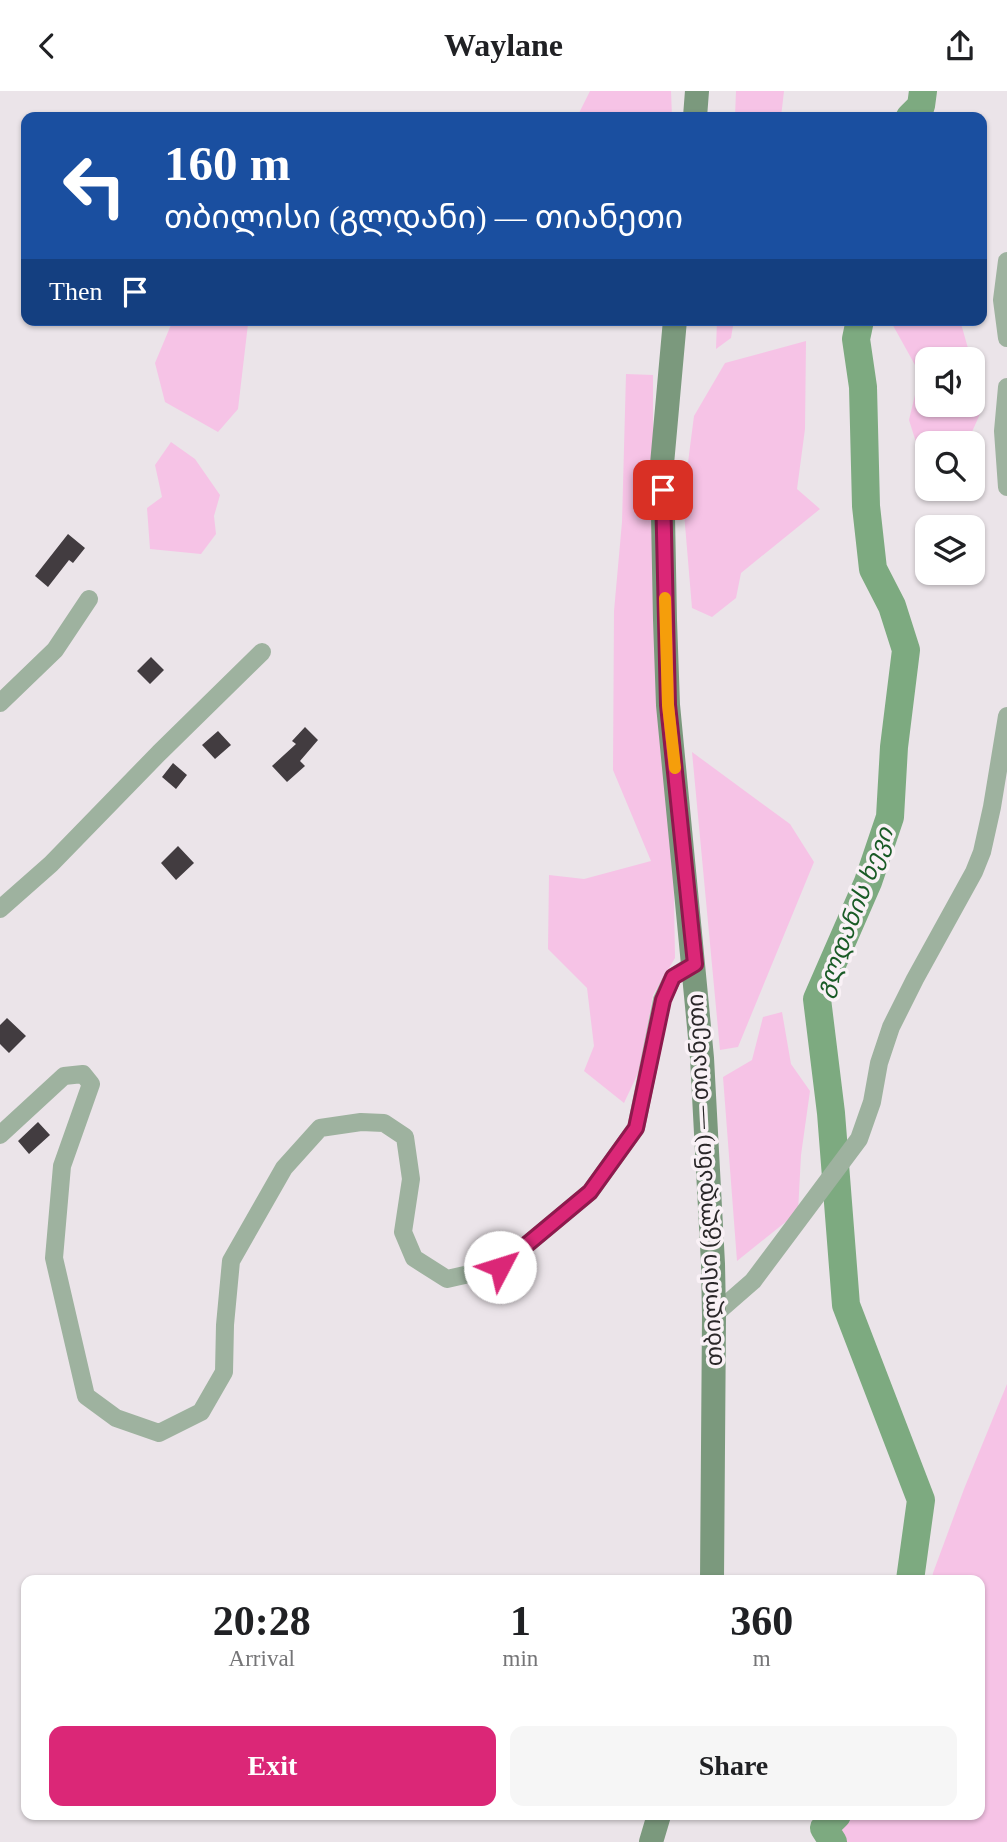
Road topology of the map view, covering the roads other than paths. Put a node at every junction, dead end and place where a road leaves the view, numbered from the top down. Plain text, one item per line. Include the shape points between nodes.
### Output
1 (697, 91) edge
2 (695, 112) edge
3 (1007, 261) edge
4 (674, 326) edge
5 (1007, 338) edge
6 (1007, 387) edge
7 (1007, 487) edge
8 (89, 599) dead end
9 (262, 652) dead end
10 (0, 702) edge
11 (1007, 716) edge
12 (0, 909) edge
13 (695, 964) junction
14 (0, 1135) edge
15 (714, 1315) junction
16 (712, 1575) edge
17 (658, 1820) edge
18 (651, 1842) edge

1 - 2 main road
3 - 5 street via 1002,300
4 - 13 main road, თბილისი (გლდანი) — თიანეთი via 663,464 665,621 668,705
6 - 7 street via 1003,431
8 - 10 street via 55,650
9 - 12 street via 51,864
11 - 15 street via 982,852 891,1027 859,1139 753,1281
13 - 14 street via 673,977 663,1000 636,1128 590,1192 500,1267 447,1279 414,1258 403,1232 411,1179 405,1137 384,1123 320,1128 284,1168 231,1261 224,1372 201,1412 159,1433 116,1418 86,1396 54,1258 62,1166 91,1084 83,1074 64,1076
13 - 15 main road, თბილისი (გლდანი) — თიანეთი
15 - 16 main road, თბილისი (გლდანი) — თიანეთი
17 - 18 main road

